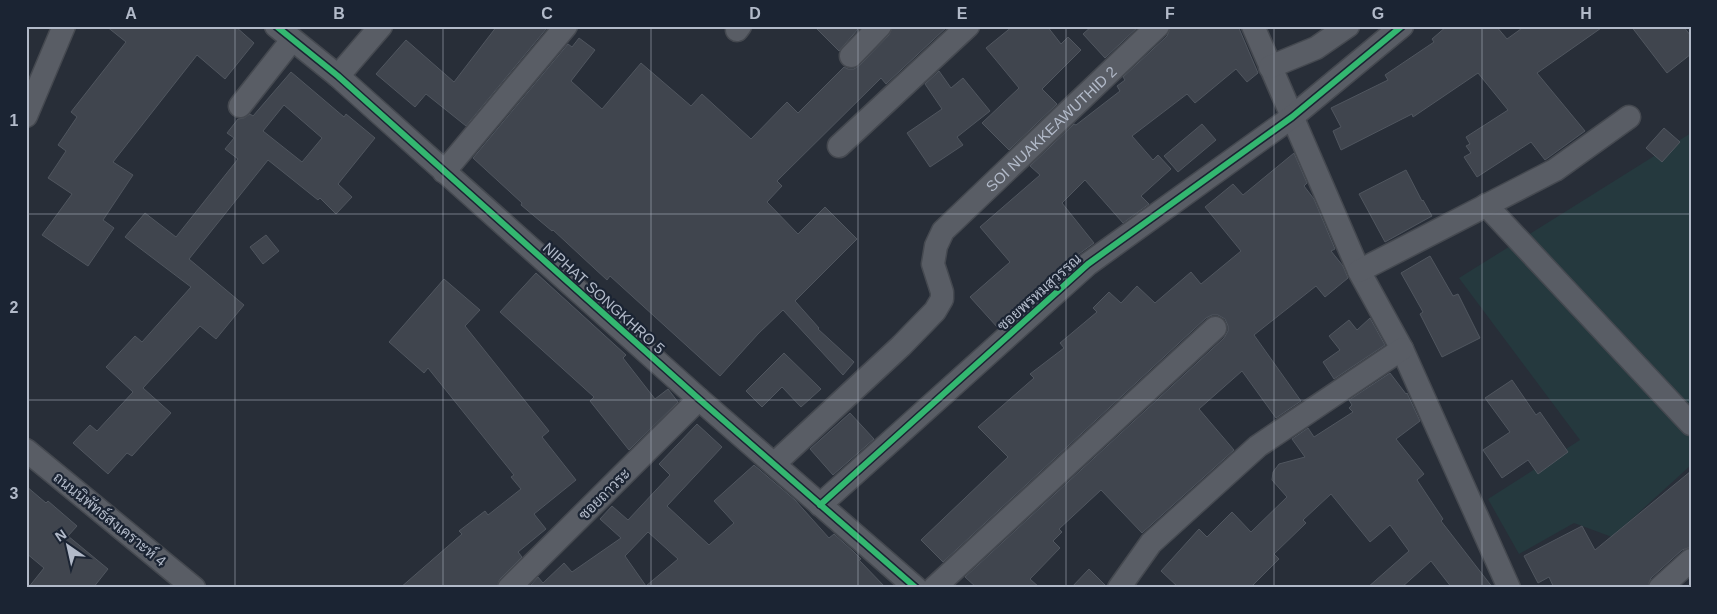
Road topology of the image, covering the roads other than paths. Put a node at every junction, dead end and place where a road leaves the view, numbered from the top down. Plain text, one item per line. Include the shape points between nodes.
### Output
1 (64, 26) edge
2 (381, 26) edge
3 (566, 26) edge
4 (880, 26) edge
5 (968, 26) edge
6 (1158, 26) edge
7 (1253, 26) edge
8 (1348, 26) edge
9 (1402, 26) edge
10 (284, 33) edge
11 (851, 56) dead end
12 (1270, 66) junction
13 (338, 76) junction
14 (240, 106) dead end
15 (26, 116) edge
16 (1292, 117) junction
17 (1629, 117) dead end
18 (840, 146) dead end
19 (444, 172) junction
20 (1486, 205) junction
21 (1359, 271) junction
22 (1215, 328) dead end
23 (1402, 349) junction
24 (699, 399) junction
25 (1691, 424) edge
26 (26, 450) edge
27 (774, 464) junction
28 (820, 505) junction
29 (1691, 560) edge
30 (193, 587) edge
31 (509, 588) edge
32 (916, 588) edge
33 (934, 588) edge
34 (1119, 588) edge
35 (1508, 588) edge
36 (1660, 588) edge

1 - 15 street
2 - 13 street
3 - 19 street
4 - 11 street
5 - 18 street
6 - 27 street, SOI NUAKKEAWUTHID 2 via 943,231 933,264 942,292 935,311
7 - 12 street
8 - 12 street via 1316,48
9 - 16 street, ซอยพรหมสุวรรณ
10 - 13 street, NIPHAT SONGKHRO 5
10 - 14 street
12 - 16 street
13 - 19 street, NIPHAT SONGKHRO 5
16 - 21 street
16 - 28 street, ซอยพรหมสุวรรณ via 1088,264
17 - 20 street via 1555,170
19 - 24 street, NIPHAT SONGKHRO 5
20 - 21 street
20 - 25 street
21 - 23 street
22 - 33 street
23 - 34 street via 1258,446 1151,543
23 - 35 street
24 - 27 street, NIPHAT SONGKHRO 5
24 - 31 street, ซอยถาวระ
26 - 30 street, ถนนนิพัทธ์สงเคราะห์ 4
27 - 28 street, NIPHAT SONGKHRO 5
28 - 32 street, NIPHAT SONGKHRO 5
29 - 36 street

